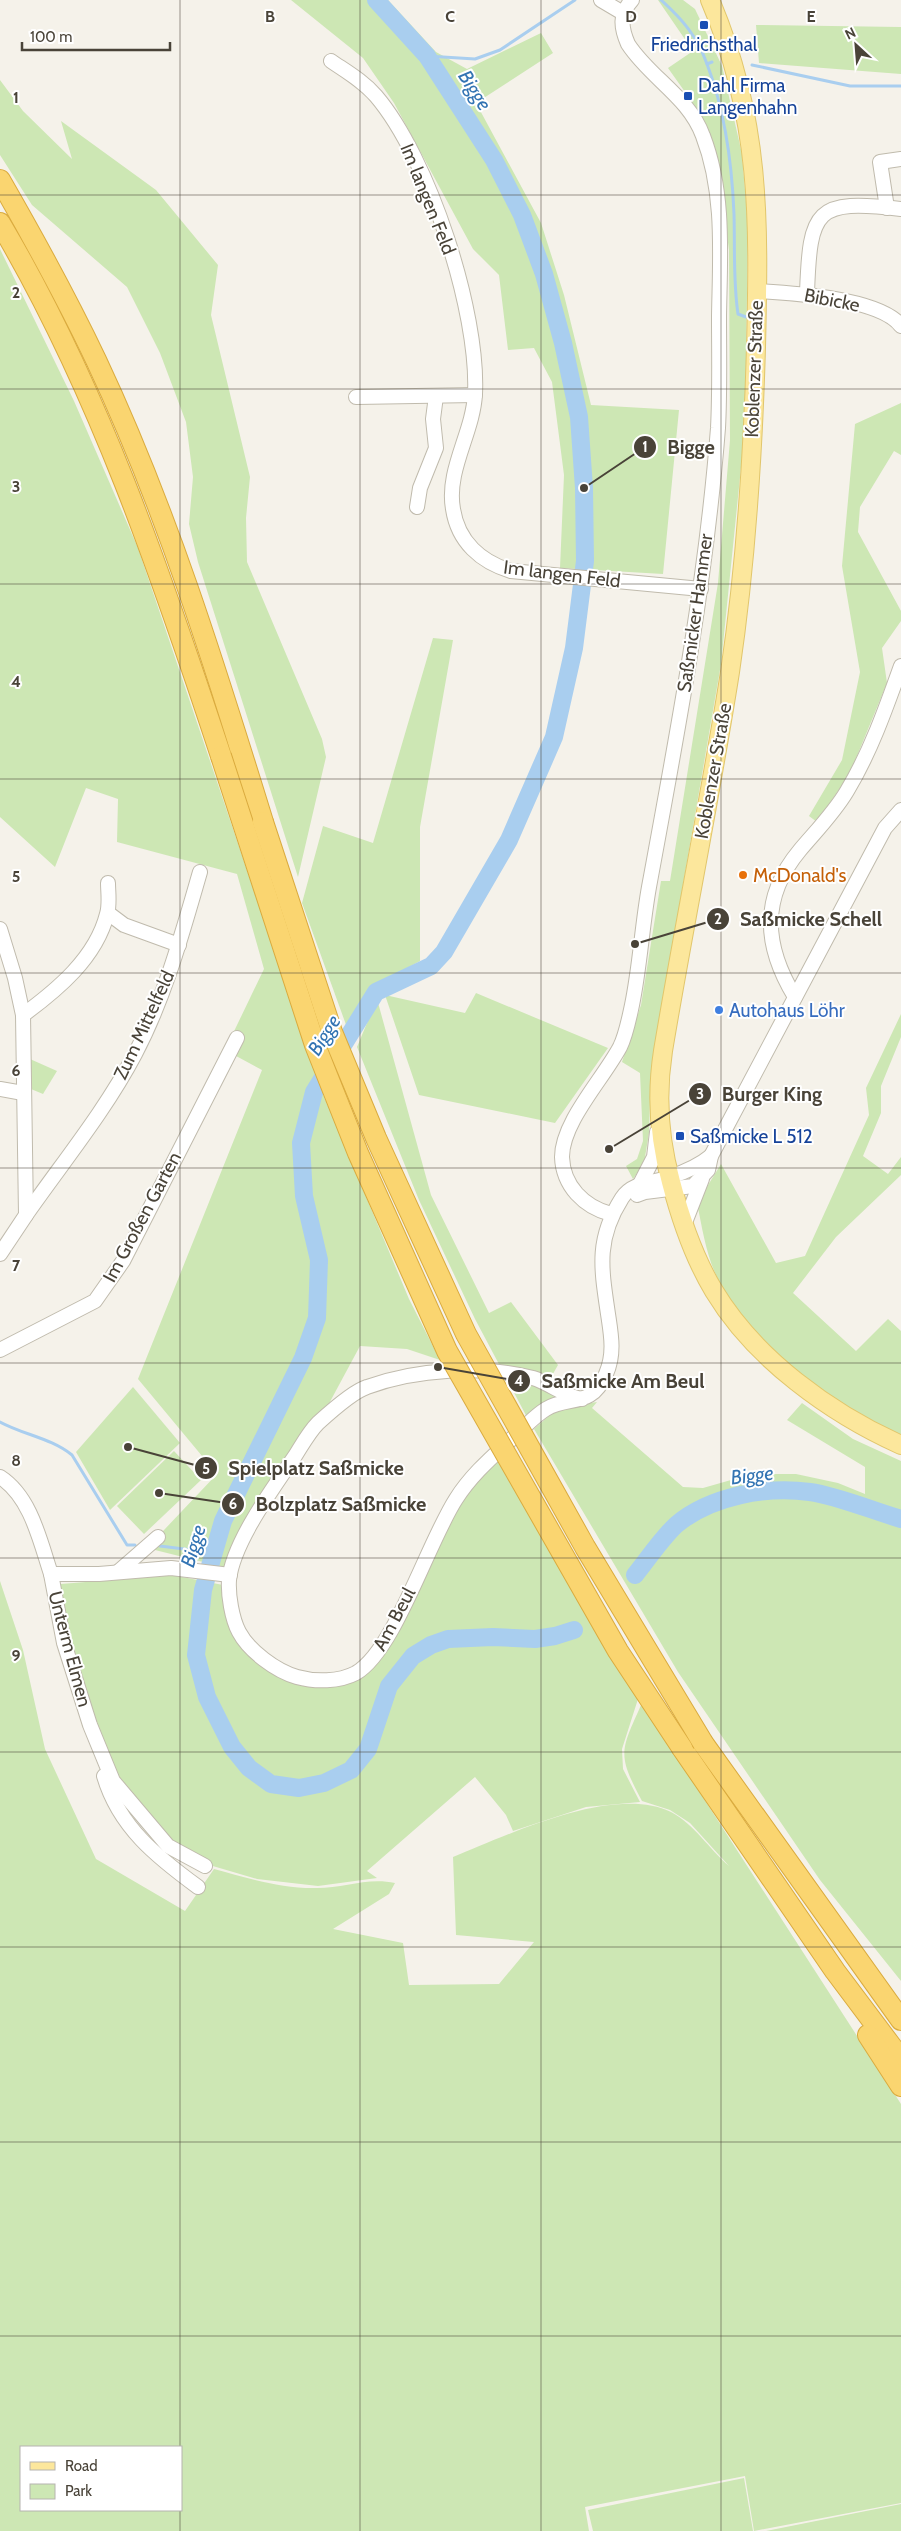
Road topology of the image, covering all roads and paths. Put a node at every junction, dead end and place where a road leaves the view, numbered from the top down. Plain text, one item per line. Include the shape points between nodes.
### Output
1 (601, 0) edge
2 (632, 0) edge
3 (715, 4) edge
4 (623, 13) junction
5 (331, 61) dead end
6 (901, 159) edge
7 (0, 180) edge
8 (894, 208) edge
9 (0, 223) edge
10 (757, 291) junction
11 (807, 293) junction
12 (901, 326) edge
13 (475, 395) junction
14 (436, 396) junction
15 (356, 397) dead end
16 (418, 507) dead end
17 (701, 589) junction
18 (901, 666) edge
19 (901, 810) edge
20 (200, 872) dead end
21 (108, 883) dead end
22 (108, 913) junction
23 (0, 929) edge
24 (179, 945) junction
25 (795, 997) junction
26 (23, 1015) junction
27 (237, 1038) dead end
28 (0, 1088) edge
29 (23, 1093) junction
30 (658, 1112) junction
31 (712, 1156) junction
32 (702, 1179) junction
33 (671, 1183) junction
34 (640, 1184) junction
35 (620, 1202) junction
36 (611, 1214) junction
37 (26, 1215) junction
38 (684, 1224) junction
39 (0, 1254) edge
40 (0, 1350) edge
41 (584, 1398) junction
42 (901, 1445) edge
43 (0, 1477) edge
44 (158, 1537) dead end
45 (119, 1571) junction
46 (51, 1574) junction
47 (230, 1576) junction
48 (90, 1725) junction
49 (205, 1866) dead end
50 (198, 1887) dead end
51 (850, 1951) junction
52 (835, 1971) junction
53 (901, 2002) edge
54 (901, 2020) edge
55 (901, 2059) edge
56 (901, 2086) edge

1 - 4 street
2 - 4 street
3 - 10 main road, Koblenzer Straße via 735,66 753,152 757,204
4 - 17 street, Saßmicker Hammer via 623,30 632,51 694,116 717,183 720,252 718,427
5 - 13 street, Im langen Feld via 364,84 383,106 410,149 428,187 461,288 474,363
6 - 8 street via 880,162
7 - 51 highway, bridge via 52,271 134,449 193,602 332,1032 466,1334 524,1441 703,1743
8 - 11 street via 853,204 836,208 822,217 810,238
9 - 52 highway, bridge via 24,264 83,385 139,520 180,632 315,1045 358,1152 447,1351 618,1651
10 - 11 street, Bibicke
10 - 30 main road, Koblenzer Straße via 754,426 734,642 659,1075
11 - 12 street, Bibicke via 868,307 896,319
13 - 14 street
13 - 17 street, Im langen Feld via 452,488 454,515 461,535 472,550 492,565 511,571
14 - 15 street
14 - 16 street via 433,419 436,448 420,488
17 - 36 street, Saßmicker Hammer via 644,911 632,1004 622,1044 576,1115 564,1140 562,1159 567,1180 579,1198
18 - 25 street via 847,792 794,857 780,879 772,902 773,952
19 - 25 street via 885,828
20 - 24 street, Zum Mittelfeld
21 - 22 street
22 - 24 street via 124,925
22 - 26 street via 80,965
23 - 26 street
24 - 37 street, Zum Mittelfeld via 135,1053
25 - 31 street
26 - 29 street
27 - 40 street, Im Großen Garten via 123,1261 95,1301
28 - 29 street
29 - 37 street
30 - 33 main road, Koblenzer Straße
30 - 34 street via 654,1157
31 - 32 street
31 - 33 street
32 - 33 street via 693,1186
32 - 38 street
33 - 34 street
33 - 35 street
33 - 38 main road, Koblenzer Straße
34 - 35 street via 623,1195
35 - 36 street
36 - 41 street via 605,1229 602,1260 612,1341 610,1362 600,1385
37 - 39 street, Zum Mittelfeld
38 - 42 main road, Koblenzer Straße via 714,1292 771,1359 810,1393 842,1415
41 - 47 street, Am Beul via 572,1398 538,1379 474,1371 432,1372 364,1387 316,1424 244,1534
41 - 47 street, Am Beul via 546,1409 472,1475 437,1531 392,1629 371,1661 352,1675 320,1680 295,1676 268,1662 239,1633 232,1606
43 - 46 street, Unterm Elmen via 23,1502 33,1521
44 - 45 street
45 - 46 street
45 - 47 street via 171,1568
46 - 48 street, Unterm Elmen via 64,1643
48 - 49 street, Unterm Elmen via 113,1781 168,1846
48 - 50 street, Unterm Elmen via 106,1784 129,1828 148,1848
51 - 53 highway
51 - 54 highway
52 - 55 highway
52 - 56 highway via 868,2036

